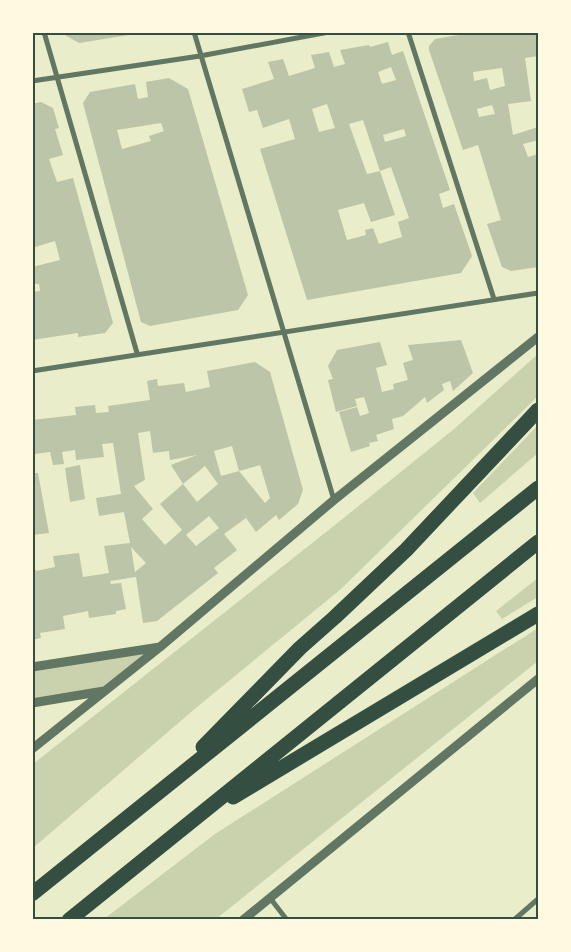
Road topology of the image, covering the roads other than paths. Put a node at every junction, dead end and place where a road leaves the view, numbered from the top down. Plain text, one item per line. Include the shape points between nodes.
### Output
1 (44, 32) edge
2 (194, 32) edge
3 (329, 32) edge
4 (408, 32) edge
5 (200, 56) junction
6 (57, 77) junction
7 (32, 81) edge
8 (538, 292) edge
9 (494, 299) junction
10 (283, 330) junction
11 (538, 337) edge
12 (137, 353) junction
13 (32, 371) edge
14 (538, 410) edge
15 (538, 488) edge
16 (334, 500) junction
17 (538, 542) edge
18 (538, 614) edge
19 (160, 647) junction
20 (32, 668) edge
21 (538, 679) edge
22 (106, 691) junction
23 (32, 703) edge
24 (32, 749) edge
25 (158, 793) junction
26 (187, 825) junction
27 (32, 894) edge
28 (270, 898) junction
29 (538, 900) edge
30 (69, 920) edge
31 (243, 920) edge
32 (287, 920) edge
33 (514, 920) edge

1 - 6 street
2 - 5 street
3 - 5 street
4 - 9 street
5 - 6 street
5 - 10 street
6 - 7 street
6 - 12 street
8 - 9 street
9 - 10 street
10 - 12 street
10 - 16 street
11 - 16 street
12 - 13 street
14 - 25 highway via 412,543 300,648
15 - 25 highway
16 - 19 street
17 - 26 highway
18 - 26 highway
19 - 20 street
19 - 22 street
21 - 28 street
22 - 23 street
22 - 24 street
25 - 27 highway
26 - 30 highway
28 - 31 street
28 - 32 street
29 - 33 street

